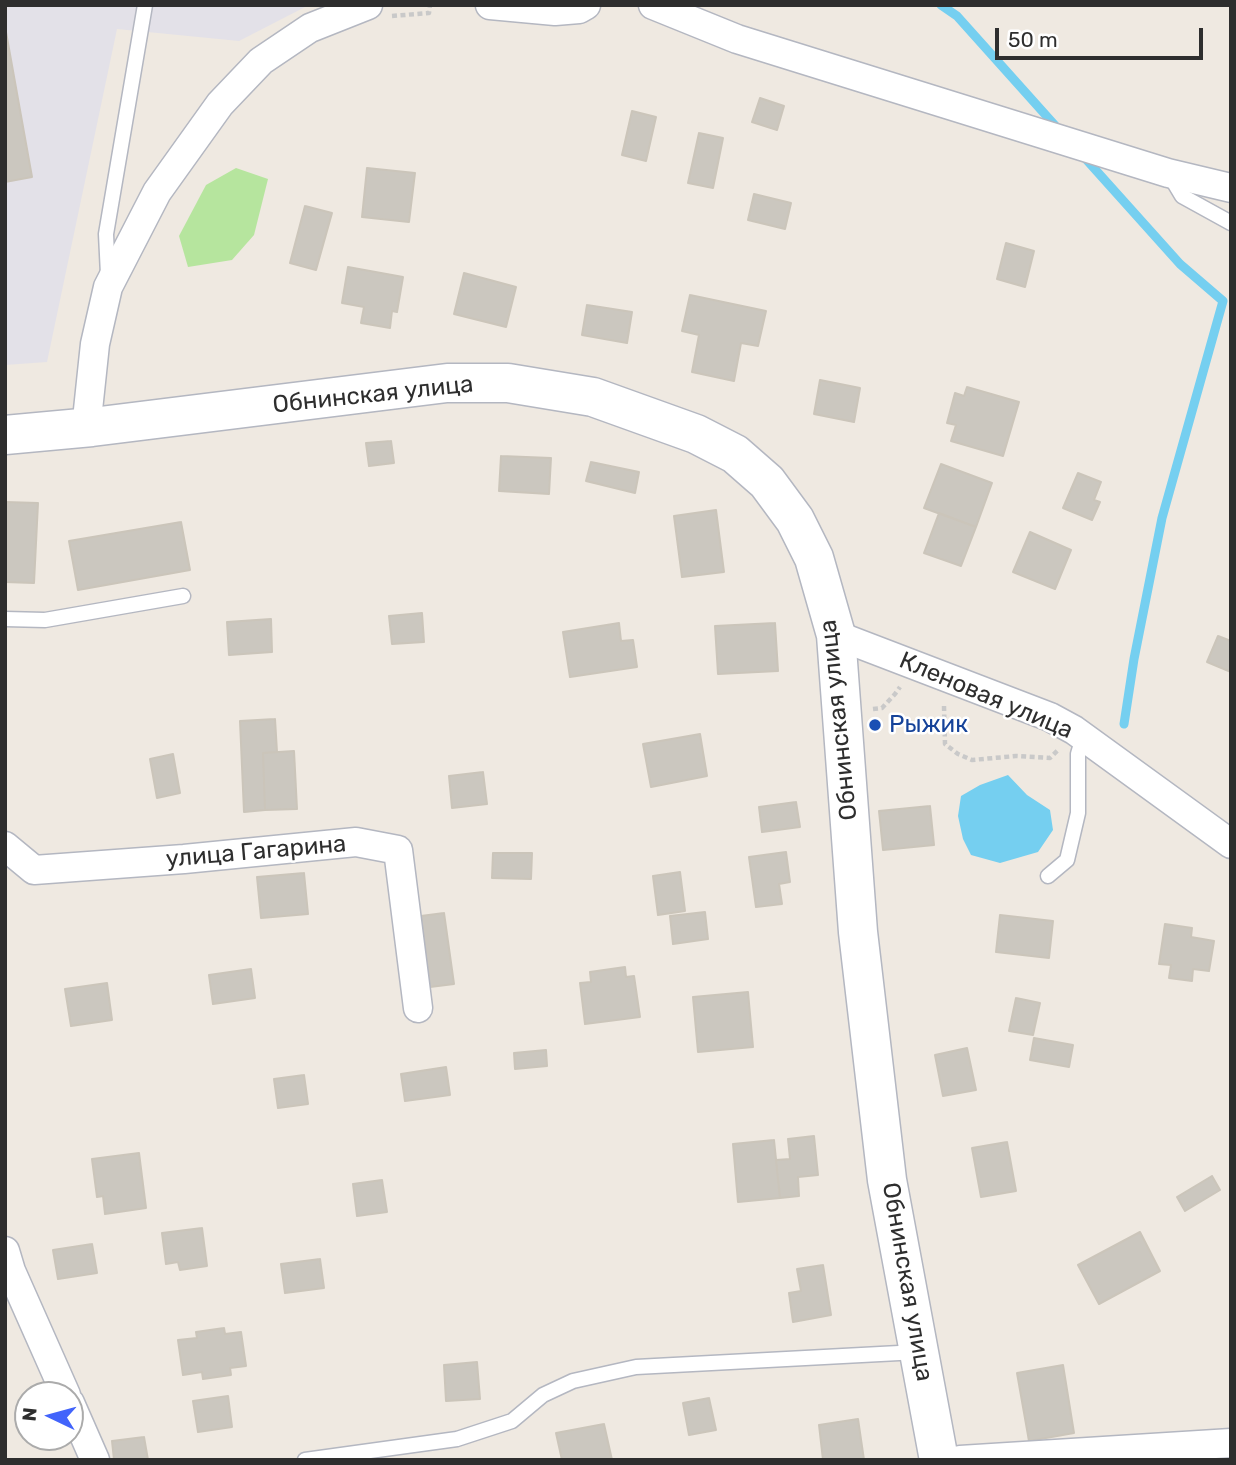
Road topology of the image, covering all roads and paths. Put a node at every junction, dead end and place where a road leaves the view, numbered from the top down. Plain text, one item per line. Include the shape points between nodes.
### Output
1 (145, 5) edge
2 (430, 5) edge
3 (490, 5) edge
4 (586, 5) edge
5 (653, 5) edge
6 (379, 11) edge
7 (1168, 173) junction
8 (1231, 188) edge
9 (1231, 223) edge
10 (108, 287) junction
11 (92, 427) junction
12 (5, 435) edge
13 (183, 596) dead end
14 (5, 619) edge
15 (836, 635) junction
16 (951, 678) junction
17 (901, 685) dead end
18 (865, 709) dead end
19 (1079, 734) junction
20 (1231, 844) edge
21 (5, 846) edge
22 (1048, 876) dead end
23 (418, 1008) dead end
24 (5, 1251) edge
25 (919, 1352) junction
26 (60, 1381) edge
27 (84, 1435) edge
28 (1231, 1443) edge
29 (95, 1460) edge
30 (305, 1460) edge
31 (939, 1460) edge
32 (960, 1460) edge

1 - 10 lane via 106,234
2 - 6 path via 429,13
3 - 4 street via 555,11
5 - 7 street via 737,39
6 - 10 street via 310,28 261,61 220,104 157,192
7 - 8 street
7 - 9 lane via 1182,196
10 - 11 street via 94,357 88,410
11 - 12 street, Обнинская улица
11 - 15 street, Обнинская улица via 447,383 508,383 593,397 735,454 767,482 795,520 814,558
13 - 14 lane via 45,620
15 - 16 street, Кленовая улица
15 - 25 street, Обнинская улица via 858,932 887,1180
16 - 19 street, Кленовая улица via 1050,717
16 - 19 path via 943,709 945,744 958,754 972,760 1050,758
17 - 18 path via 882,708
19 - 20 street, Кленовая улица
19 - 22 lane via 1078,813 1068,860
21 - 23 street, улица Гагарина via 34,870 356,842 398,849
24 - 26 street
25 - 30 lane via 636,1367 573,1381 543,1395 512,1421 457,1439
25 - 31 street, Обнинская улица
27 - 29 street
28 - 32 street

